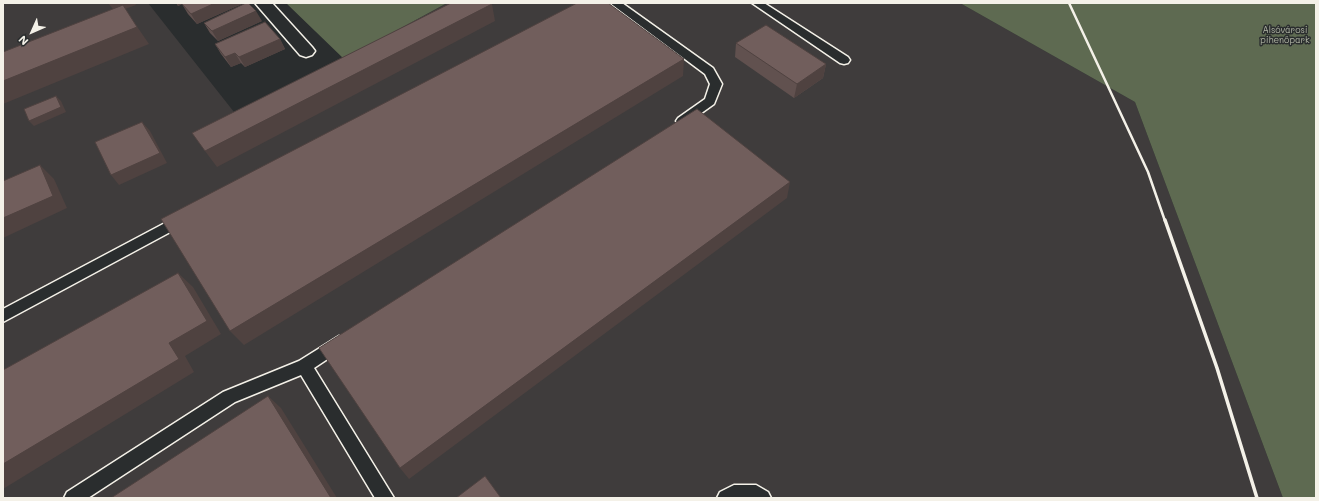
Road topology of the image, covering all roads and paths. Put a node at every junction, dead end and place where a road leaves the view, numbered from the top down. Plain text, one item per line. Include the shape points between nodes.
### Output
1 (263, 3) edge
2 (614, 3) edge
3 (757, 3) edge
4 (306, 51) dead end
5 (844, 60) dead end
6 (668, 130) edge
7 (195, 212) edge
8 (3, 316) edge
9 (351, 336) edge
10 (304, 366) junction
11 (73, 498) edge
12 (385, 498) edge
13 (726, 498) edge
14 (762, 498) edge

1 - 4 street
2 - 6 lane via 709,70 716,84 710,101
3 - 5 lane
7 - 8 lane
9 - 10 lane
10 - 11 lane via 228,397
10 - 12 lane
13 - 14 lane via 734,494 756,494

